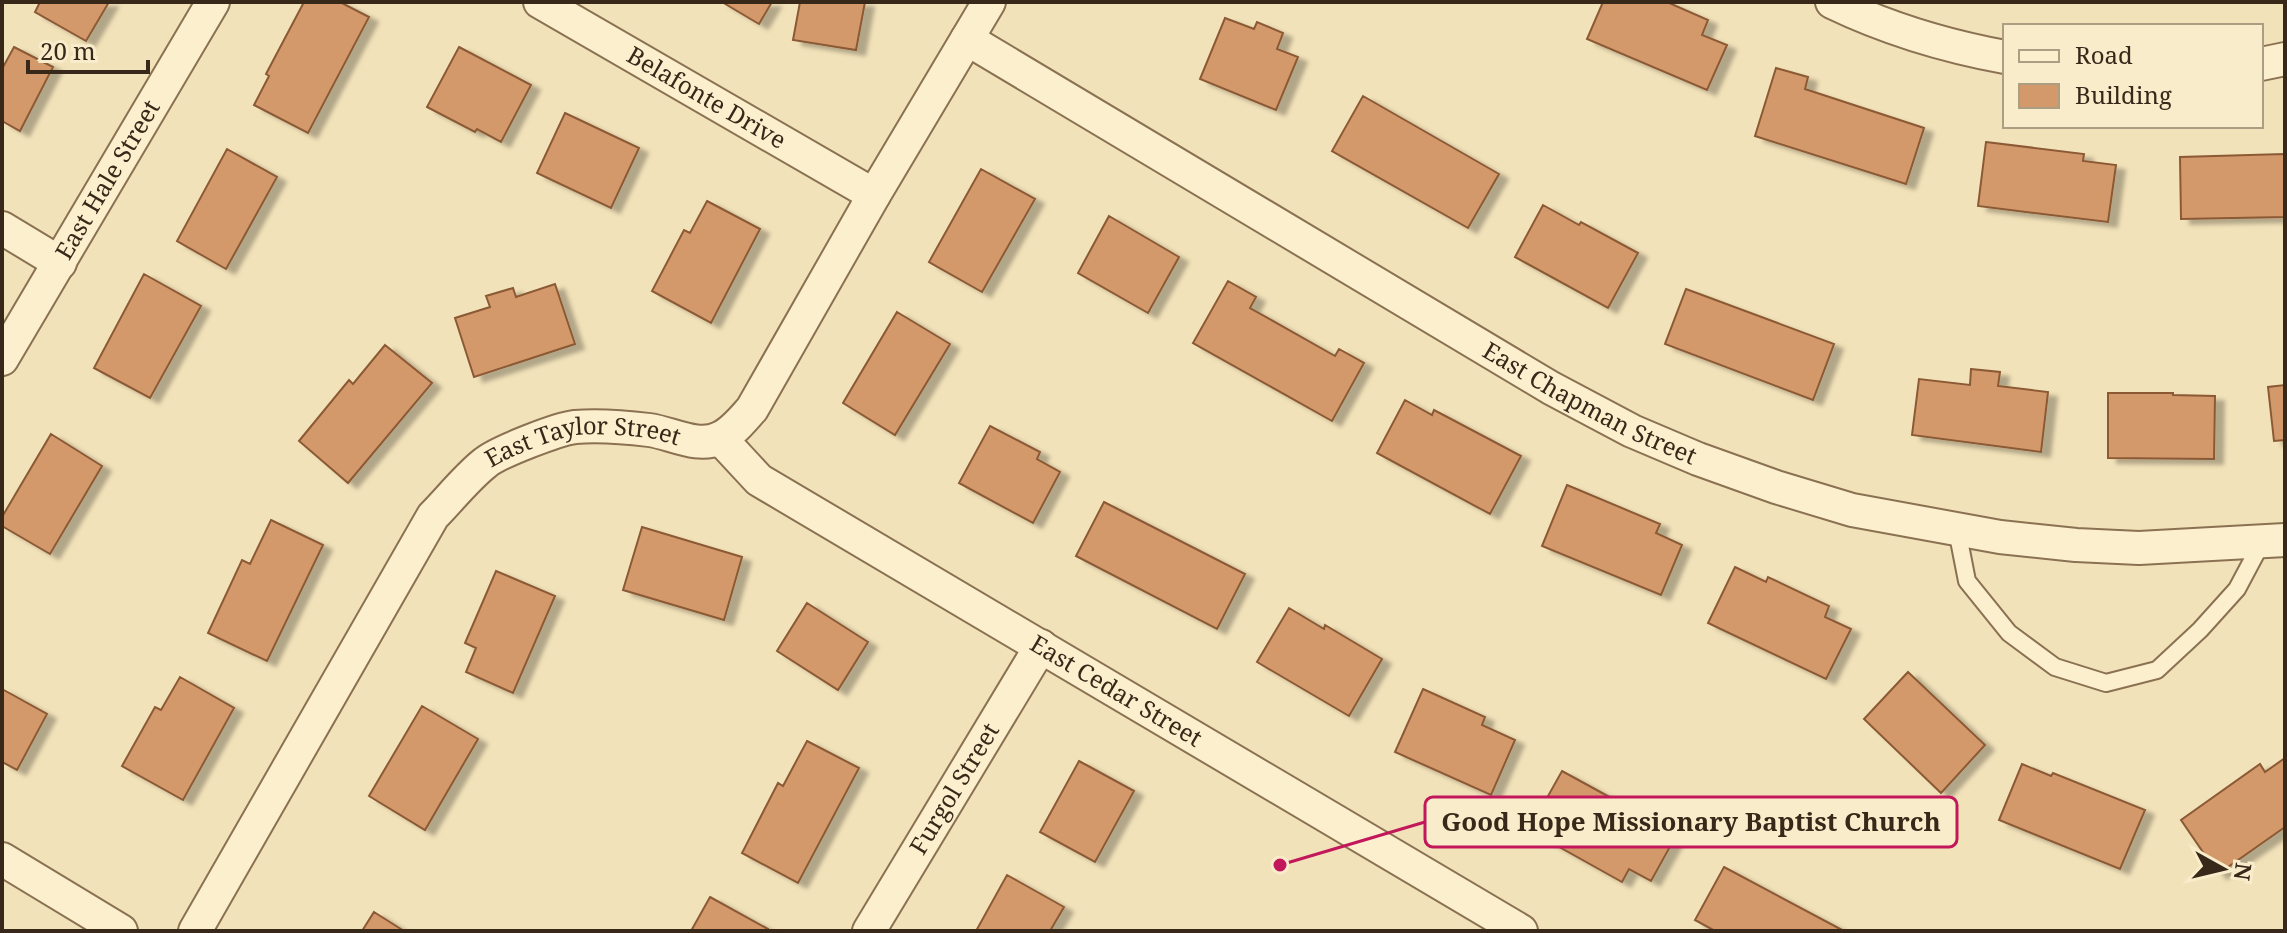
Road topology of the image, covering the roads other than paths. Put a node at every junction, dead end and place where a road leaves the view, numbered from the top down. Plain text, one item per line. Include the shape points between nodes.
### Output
1 (213, 2) edge
2 (540, 2) edge
3 (989, 2) edge
4 (1832, 2) edge
5 (967, 39) junction
6 (2003, 57) edge
7 (2285, 59) edge
8 (2263, 64) edge
9 (874, 195) junction
10 (2, 228) edge
11 (60, 263) junction
12 (2, 359) edge
13 (720, 438) junction
14 (1957, 530) junction
15 (2274, 541) edge
16 (1041, 646) junction
17 (2, 859) edge
18 (121, 931) edge
19 (195, 931) edge
20 (869, 931) edge
21 (1521, 931) edge

1 - 11 street, East Hale Street
2 - 9 street, Belafonte Drive
3 - 5 street, East Taylor Street
4 - 6 street via 1871,21
5 - 9 street, East Taylor Street
5 - 14 street, East Chapman Street via 1551,388 1632,431 1852,510
7 - 8 street
9 - 13 street, East Taylor Street via 752,409
10 - 11 street
11 - 12 street, East Hale Street
13 - 16 street, East Cedar Street via 759,480
13 - 19 street, East Taylor Street via 704,442 612,426 572,428 486,462 433,516
14 - 15 street, East Chapman Street via 2123,547
14 - 15 lane via 1967,581 2009,633 2055,667 2106,683 2157,670 2200,630
16 - 20 street, Furgol Street
16 - 21 street, East Cedar Street
17 - 18 street

